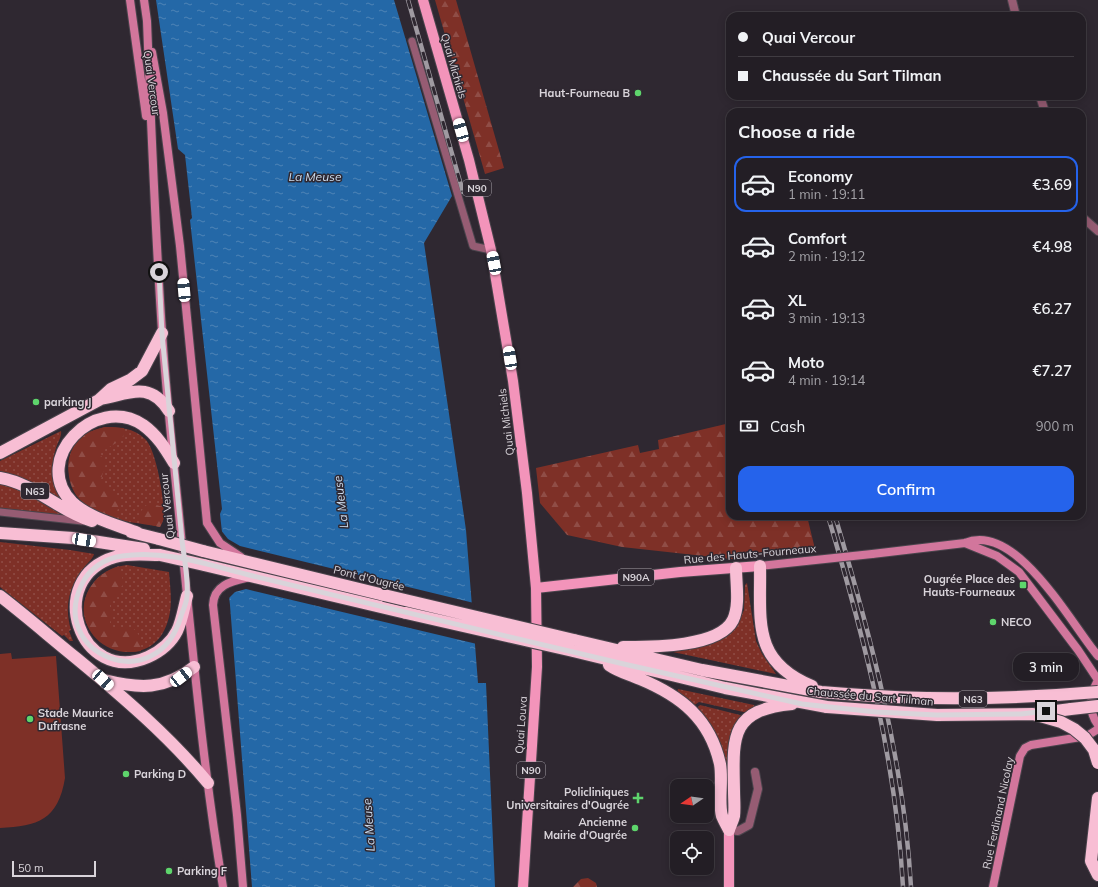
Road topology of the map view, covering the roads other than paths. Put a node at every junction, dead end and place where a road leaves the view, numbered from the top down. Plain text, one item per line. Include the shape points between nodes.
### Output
1 (130, 0) edge
2 (144, 0) edge
3 (423, 0) edge
4 (1012, 0) edge
5 (1015, 12) edge
6 (147, 21) junction
7 (412, 41) dead end
8 (152, 169) junction
9 (1086, 220) edge
10 (1098, 231) edge
11 (492, 250) junction
12 (162, 334) junction
13 (99, 400) junction
14 (169, 411) junction
15 (0, 453) edge
16 (174, 463) junction
17 (0, 478) edge
18 (0, 512) edge
19 (98, 523) junction
20 (0, 533) edge
21 (138, 533) junction
22 (965, 543) junction
23 (160, 555) junction
24 (252, 563) junction
25 (760, 566) junction
26 (736, 568) junction
27 (253, 576) junction
28 (536, 588) junction
29 (0, 596) edge
30 (187, 596) junction
31 (574, 646) junction
32 (600, 653) junction
33 (1098, 656) edge
34 (194, 667) junction
35 (103, 680) junction
36 (1098, 680) edge
37 (826, 692) junction
38 (1098, 692) edge
39 (802, 704) junction
40 (1098, 706) edge
41 (1033, 714) junction
42 (1098, 725) edge
43 (1098, 729) edge
44 (1098, 762) edge
45 (755, 772) dead end
46 (208, 783) junction
47 (1098, 798) edge
48 (729, 830) junction
49 (1098, 876) edge
50 (223, 887) edge
51 (242, 887) edge
52 (523, 887) edge
53 (729, 887) edge
54 (993, 887) edge

1 - 8 main road, Quai Vercour
2 - 6 main road, Quai Vercour
3 - 11 main road, Quai Michiels / N90
4 - 5 street
6 - 8 main road, Quai Vercour
6 - 24 main road via 163,113 180,246 208,523 220,543
7 - 11 lane via 473,246
8 - 12 main road, Quai Vercour
9 - 10 street
11 - 28 main road, Quai Michiels / N90 via 514,388
12 - 13 highway via 142,371 110,389
12 - 14 main road, Quai Vercour
13 - 14 highway via 140,391 163,400
13 - 15 highway
14 - 16 main road, Quai Vercour
16 - 21 highway via 150,431 135,421 121,418 106,418 86,424 74,434 64,450 59,472 72,502 88,513
16 - 30 main road, Quai Vercour
17 - 19 highway, N63 via 25,486 74,515
18 - 19 lane
19 - 21 highway, N63
20 - 23 highway, N63 via 73,538 141,548
21 - 24 highway, Pont d'Ougrée / N63, bridge
22 - 25 main road, Rue des Hauts-Fourneaux, bridge
22 - 33 main road, Rue des Hauts-Fourneaux via 984,539 1018,556 1050,590
22 - 36 main road via 997,556 1020,572
23 - 27 highway, N63, bridge
23 - 30 highway via 114,558 90,572 79,589 75,605 77,625 82,635 97,652 113,661 142,659 171,640 177,631
24 - 31 highway, Pont d'Ougrée / N63, bridge
25 - 26 main road, Rue des Hauts-Fourneaux / N90A
25 - 37 highway via 759,608 762,635 768,650 777,663 791,675
26 - 28 main road, Rue des Hauts-Fourneaux / N90A
26 - 32 highway via 737,608 732,621 722,631 705,639 666,647
27 - 31 highway, N63, bridge
27 - 51 main road via 225,584 215,593 214,600 237,815
28 - 52 main road, Quai Louva / N90 via 537,667
29 - 35 highway
30 - 34 main road, Quai Vercour
31 - 32 highway, Chaussée du Sart Tilman / N63
32 - 37 highway, Chaussée du Sart Tilman / N63
32 - 39 highway, Chaussée du Sart Tilman / N63
32 - 48 highway via 618,671 674,696 700,720 708,731 718,756 722,783 722,816
34 - 35 highway via 181,677 154,686 136,687
34 - 46 main road, Quai Vercour
35 - 46 highway via 164,734
36 - 42 main road via 1090,701
37 - 38 highway, Chaussée du Sart Tilman / N63, bridge via 899,698 988,699
39 - 41 highway, Chaussée du Sart Tilman / N63, bridge via 937,715
39 - 48 highway via 759,711 749,717 740,728 734,751 734,816
40 - 41 highway, Chaussée du Sart Tilman / N63, bridge
41 - 44 highway, bridge via 1061,722 1074,729 1094,750
43 - 54 main road, Rue Ferdinand Nicolay via 1087,736 1025,748 1020,756
45 - 48 street via 758,790 749,825 738,831
46 - 50 main road, Quai Vercour
47 - 49 highway via 1091,861
48 - 53 main road

